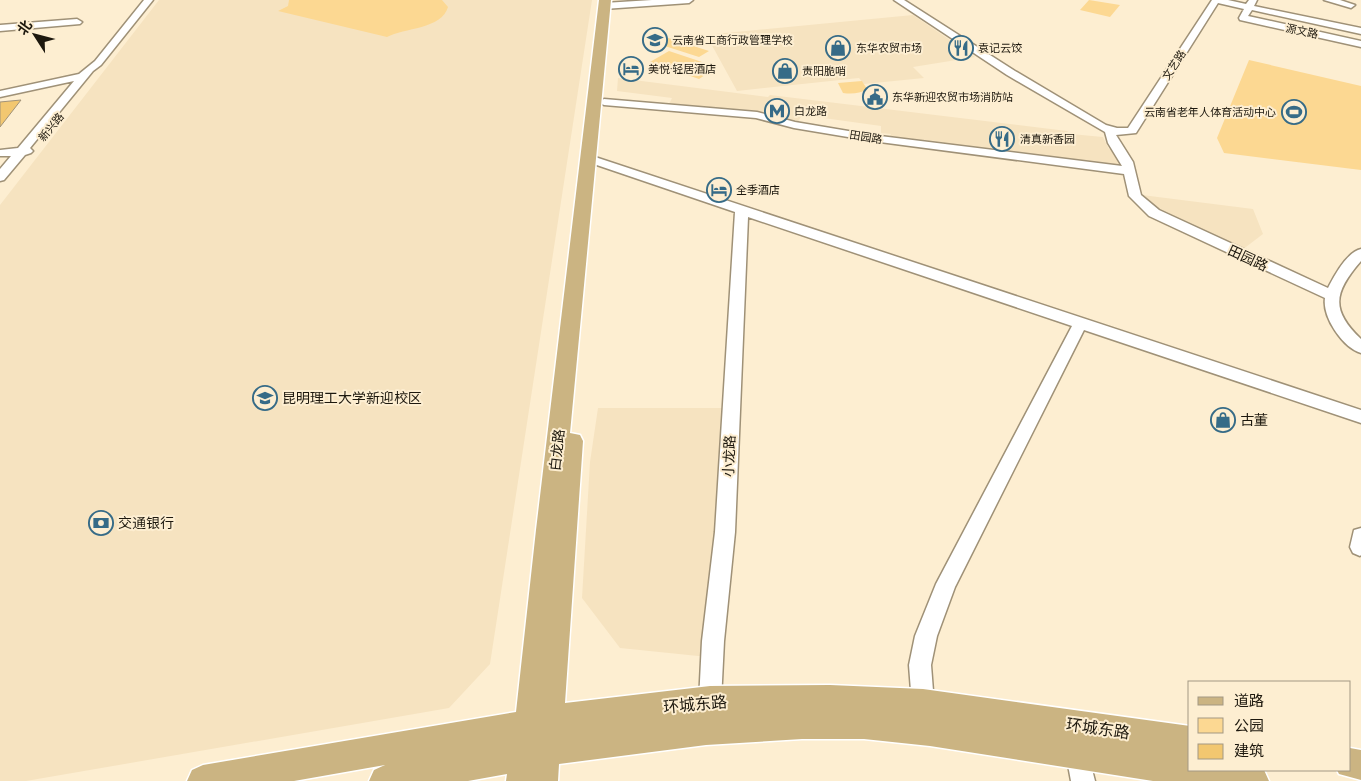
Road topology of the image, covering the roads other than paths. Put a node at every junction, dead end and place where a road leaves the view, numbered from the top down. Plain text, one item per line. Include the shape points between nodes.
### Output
1 (149, 0) edge
2 (689, 0) edge
3 (898, 0) edge
4 (1216, 0) edge
5 (1328, 0) edge
6 (608, 3) edge
7 (1251, 4) edge
8 (1352, 5) dead end
9 (77, 22) dead end
10 (0, 28) edge
11 (1361, 31) edge
12 (1361, 44) edge
13 (98, 63) junction
14 (83, 77) junction
15 (0, 94) edge
16 (604, 102) junction
17 (1110, 131) junction
18 (26, 151) junction
19 (0, 153) edge
20 (593, 160) junction
21 (1130, 171) junction
22 (0, 177) edge
23 (0, 191) edge
24 (742, 210) junction
25 (1361, 253) edge
26 (1332, 296) junction
27 (1080, 324) junction
28 (1361, 348) edge
29 (1361, 417) edge
30 (710, 701) junction
31 (923, 704) junction
32 (540, 722) junction
33 (1188, 741) edge
34 (531, 762) edge
35 (1081, 768) edge
36 (203, 781) edge
37 (386, 781) edge
38 (542, 781) edge
39 (1253, 781) edge

1 - 13 street, 新兴路
2 - 6 street
3 - 17 street via 1011,73
4 - 7 street
4 - 17 street, 文艺路 via 1132,131
5 - 8 street
6 - 16 main road, 白龙路
6 - 20 main road, 白龙路
7 - 11 street
7 - 12 street, 源文路 via 1243,18
9 - 10 street
13 - 14 street, 新兴路
13 - 18 street, 新兴路 via 99,68
14 - 15 street
14 - 18 street, 新兴路
16 - 20 main road, 白龙路
16 - 21 street, 田园路 via 757,115 794,125 872,138
17 - 21 street, 田园路
18 - 19 street
18 - 22 street, 新兴路
18 - 23 street, 新兴路
20 - 24 street
20 - 32 main road, 白龙路 via 573,281
21 - 26 street, 田园路 via 1135,196 1154,214
24 - 27 street
24 - 30 street, 小龙路 via 725,523
25 - 26 street via 1341,275
26 - 28 street via 1330,306 1335,320
27 - 29 street
27 - 31 street via 946,584 926,636 920,665
30 - 31 main road, 环城东路 via 830,700
30 - 32 main road, 环城东路
31 - 33 main road, 环城东路
32 - 34 main road, 白龙路
32 - 36 main road, 环城东路
34 - 35 main road, 环城东路 via 706,730 864,724 930,731
34 - 37 main road, 环城东路
34 - 38 main road, 白龙路
35 - 39 main road, 环城东路

